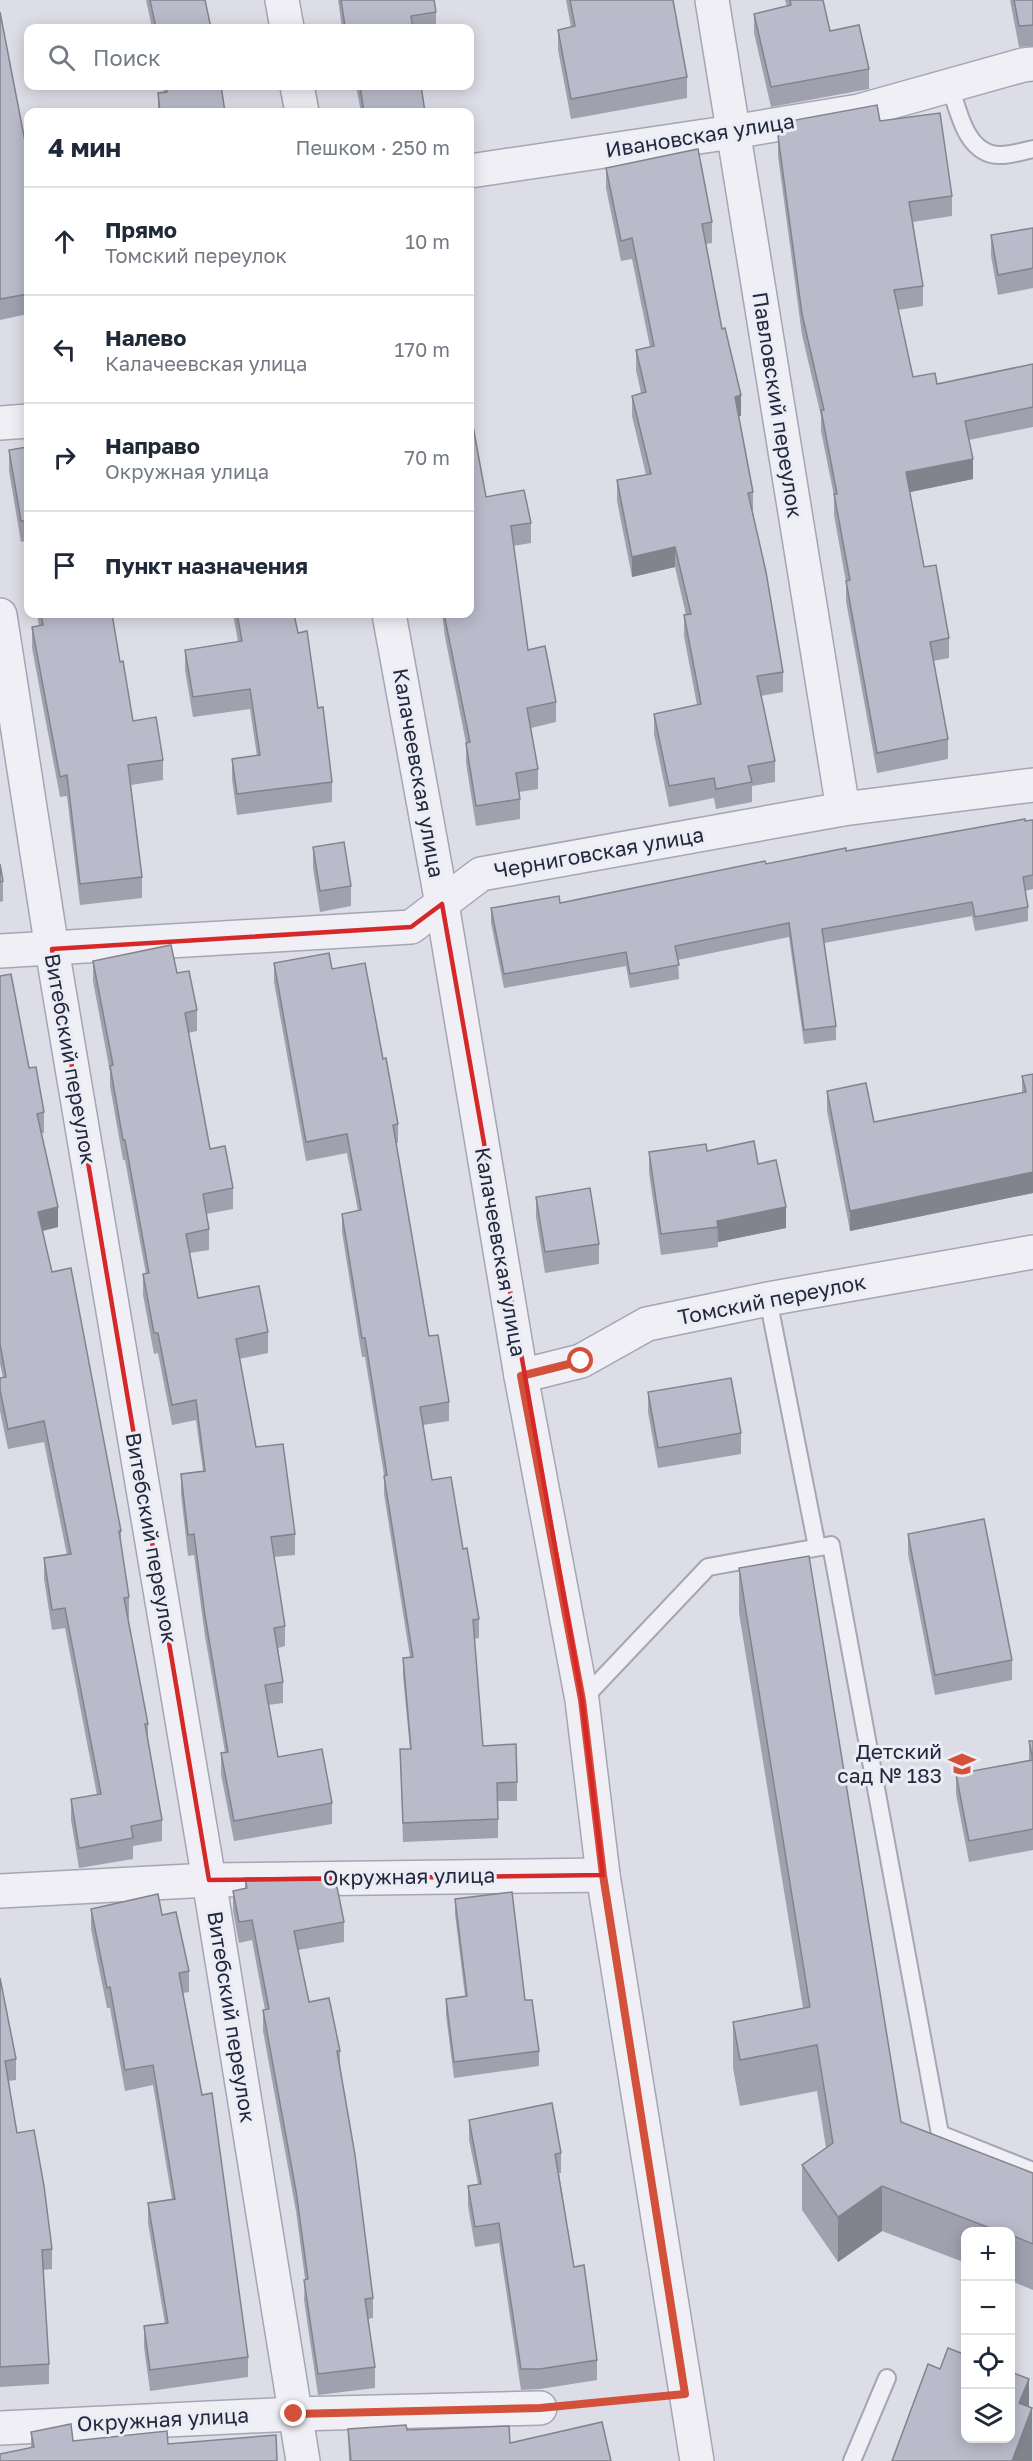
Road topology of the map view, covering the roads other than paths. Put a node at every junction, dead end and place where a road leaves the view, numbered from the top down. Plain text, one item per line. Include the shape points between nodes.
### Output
1 (282, 0) edge
2 (712, 0) edge
3 (286, 24) edge
4 (1033, 64) edge
5 (950, 85) junction
6 (298, 90) edge
7 (301, 108) edge
8 (732, 132) junction
9 (1033, 149) edge
10 (474, 170) edge
11 (24, 421) edge
12 (0, 423) edge
13 (0, 615) edge
14 (390, 618) edge
15 (1033, 785) edge
16 (843, 809) junction
17 (442, 904) junction
18 (52, 949) junction
19 (0, 951) edge
20 (1033, 1252) edge
21 (768, 1299) junction
22 (521, 1376) junction
23 (817, 1547) junction
24 (582, 1700) junction
25 (603, 1875) junction
26 (209, 1880) junction
27 (0, 1891) edge
28 (1033, 2171) edge
29 (887, 2378) dead end
30 (540, 2408) road end
31 (294, 2414) junction
32 (0, 2428) edge
33 (303, 2461) edge
34 (697, 2461) edge
35 (852, 2461) edge

1 - 3 street
2 - 8 street, Павловский переулок
4 - 5 street, Ивановская улица
5 - 8 street, Ивановская улица via 859,111
5 - 9 lane via 963,129 982,150 999,156
6 - 7 street
8 - 10 street, Ивановская улица
8 - 16 street, Павловский переулок
11 - 12 street
13 - 18 street, Витебский переулок
14 - 17 street, Калачеевская улица
15 - 16 street, Черниговская улица
16 - 17 street, Черниговская улица via 481,874
17 - 18 street, Черниговская улица via 411,927
17 - 22 street, Калачеевская улица
18 - 19 street, Черниговская улица
18 - 26 street, Витебский переулок
20 - 21 street, Томский переулок
21 - 22 street, Томский переулок via 647,1324 581,1361
21 - 23 lane
22 - 24 street, Калачеевская улица
23 - 24 lane via 708,1567
23 - 28 lane via 831,1545 940,2134
24 - 25 street, Калачеевская улица
25 - 26 street, Окружная улица
25 - 34 street, Калачеевская улица
26 - 27 street, Окружная улица
26 - 31 street, Витебский переулок
29 - 35 lane
30 - 31 street, Окружная улица
31 - 32 street, Окружная улица
31 - 33 street, Витебский переулок

